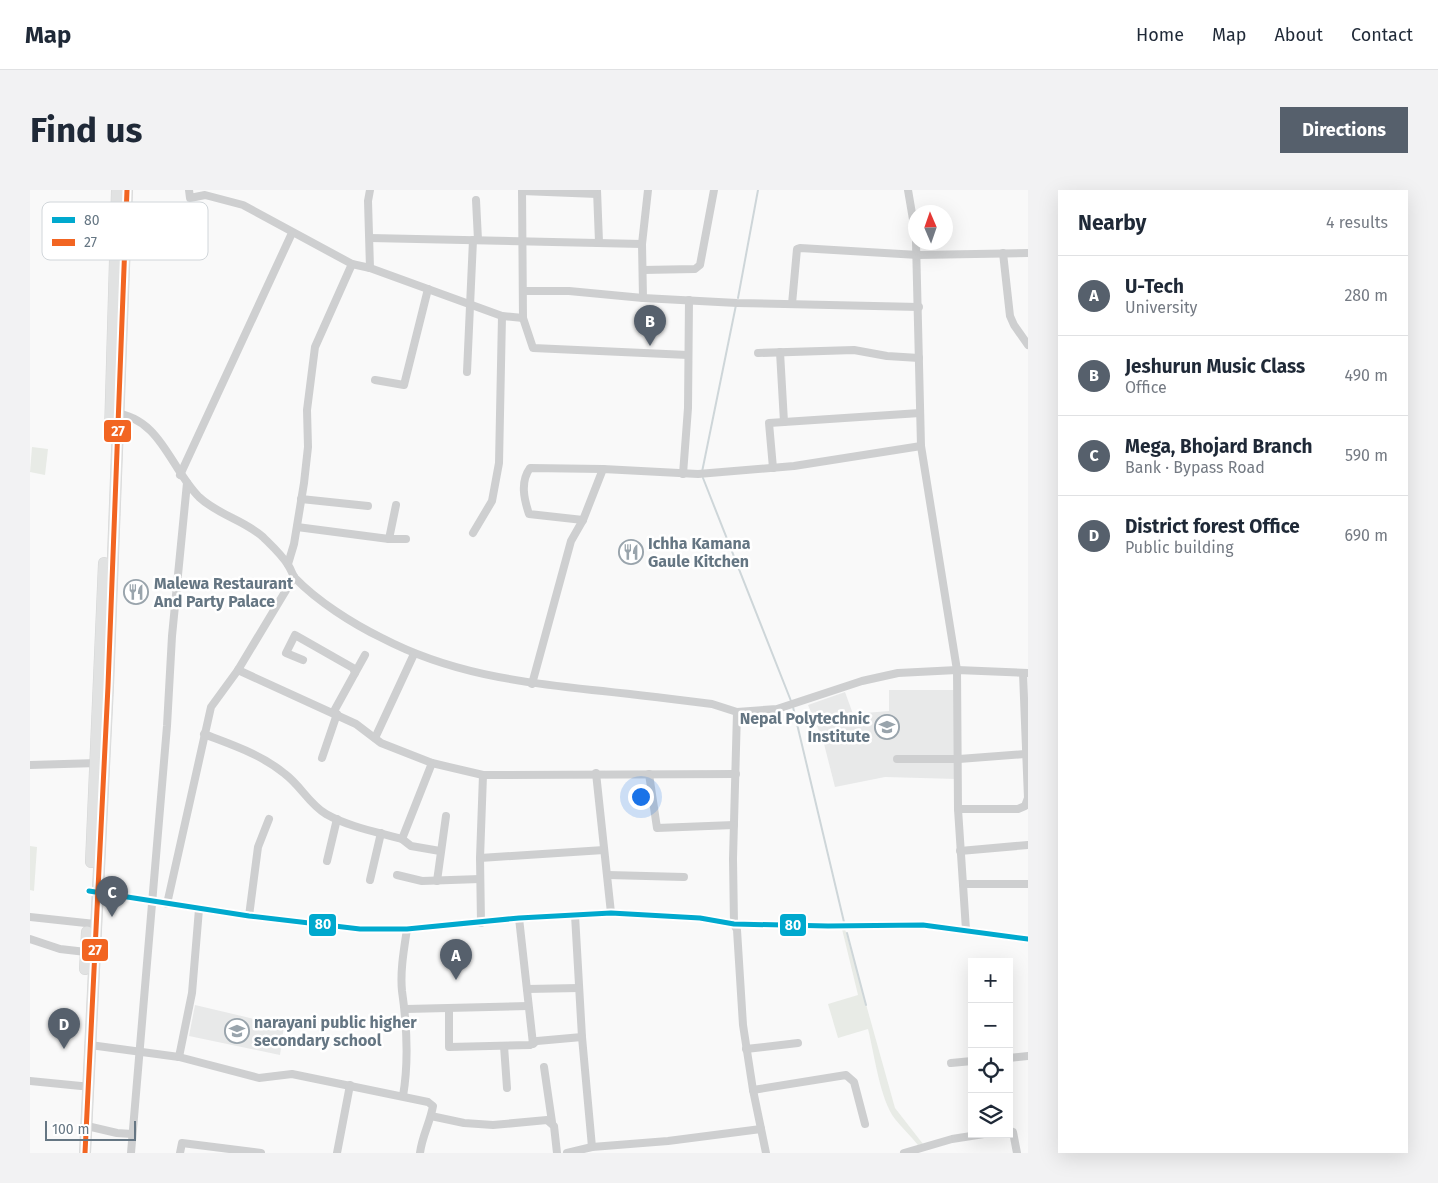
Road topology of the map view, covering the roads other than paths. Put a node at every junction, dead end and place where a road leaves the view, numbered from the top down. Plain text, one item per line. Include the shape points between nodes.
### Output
1 (189, 190) edge
2 (370, 190) edge
3 (648, 190) edge
4 (714, 190) edge
5 (908, 190) edge
6 (522, 191) edge
7 (597, 192) edge
8 (476, 200) dead end
9 (911, 205) edge
10 (292, 233) junction
11 (370, 238) junction
12 (476, 240) junction
13 (522, 240) junction
14 (599, 242) junction
15 (642, 244) junction
16 (917, 250) edge
17 (1003, 253) junction
18 (1028, 253) edge
19 (918, 255) junction
20 (116, 260) edge
21 (123, 260) edge
22 (352, 264) junction
23 (370, 268) junction
24 (643, 270) junction
25 (428, 289) junction
26 (523, 291) junction
27 (643, 298) junction
28 (689, 300) junction
29 (792, 304) junction
30 (471, 305) junction
31 (919, 307) junction
32 (502, 316) junction
33 (523, 318) junction
34 (1028, 345) edge
35 (780, 352) junction
36 (758, 353) dead end
37 (688, 355) junction
38 (919, 358) junction
39 (467, 372) dead end
40 (375, 380) dead end
41 (114, 413) junction
42 (920, 413) junction
43 (784, 422) junction
44 (921, 446) junction
45 (773, 468) junction
46 (603, 469) junction
47 (683, 474) junction
48 (180, 475) junction
49 (187, 483) junction
50 (301, 499) junction
51 (396, 505) dead end
52 (368, 506) dead end
53 (583, 520) junction
54 (297, 528) junction
55 (473, 533) dead end
56 (389, 539) junction
57 (406, 539) dead end
58 (288, 564) junction
59 (294, 577) junction
60 (414, 654) junction
61 (365, 655) dead end
62 (303, 660) dead end
63 (238, 670) junction
64 (957, 670) junction
65 (355, 673) junction
66 (1026, 673) edge
67 (532, 684) junction
68 (737, 712) junction
69 (335, 713) junction
70 (204, 734) junction
71 (375, 738) junction
72 (1025, 754) junction
73 (322, 758) dead end
74 (897, 759) dead end
75 (959, 759) junction
76 (432, 763) junction
77 (100, 764) junction
78 (30, 765) edge
79 (596, 773) junction
80 (484, 774) junction
81 (649, 774) junction
82 (736, 774) junction
83 (1028, 798) edge
84 (958, 809) junction
85 (446, 816) dead end
86 (269, 819) dead end
87 (337, 819) junction
88 (734, 825) junction
89 (381, 833) junction
90 (402, 839) junction
91 (1028, 845) edge
92 (604, 850) junction
93 (440, 851) junction
94 (960, 851) junction
95 (480, 858) junction
96 (327, 861) dead end
97 (397, 875) dead end
98 (608, 875) junction
99 (684, 877) dead end
100 (480, 879) junction
101 (370, 880) dead end
102 (437, 881) junction
103 (963, 884) junction
104 (1028, 884) edge
105 (93, 891) junction
106 (152, 902) junction
107 (167, 904) junction
108 (199, 909) junction
109 (611, 913) junction
110 (575, 915) junction
111 (249, 916) junction
112 (30, 917) edge
113 (519, 918) junction
114 (481, 922) junction
115 (92, 923) junction
116 (734, 924) junction
117 (407, 929) junction
118 (966, 930) junction
119 (30, 939) edge
120 (1028, 939) edge
121 (86, 952) junction
122 (579, 988) junction
123 (527, 989) junction
124 (528, 1006) junction
125 (449, 1008) junction
126 (406, 1009) junction
127 (582, 1037) junction
128 (798, 1043) dead end
129 (533, 1044) junction
130 (90, 1045) junction
131 (504, 1046) junction
132 (746, 1049) junction
133 (138, 1050) junction
134 (1028, 1056) edge
135 (179, 1057) junction
136 (1013, 1058) edge
137 (968, 1061) edge
138 (951, 1063) dead end
139 (544, 1067) dead end
140 (30, 1081) edge
141 (350, 1085) junction
142 (82, 1086) junction
143 (507, 1088) dead end
144 (753, 1090) junction
145 (403, 1096) junction
146 (431, 1116) junction
147 (552, 1122) junction
148 (865, 1124) dead end
149 (87, 1126) junction
150 (761, 1129) junction
151 (1013, 1132) edge
152 (132, 1134) junction
153 (968, 1136) edge
154 (592, 1147) junction
155 (584, 1151) edge
156 (78, 1153) edge
157 (85, 1153) edge
158 (131, 1153) edge
159 (180, 1153) edge
160 (261, 1153) edge
161 (337, 1153) edge
162 (420, 1153) edge
163 (557, 1153) edge
164 (568, 1153) edge
165 (766, 1153) edge
166 (904, 1153) edge
167 (1017, 1153) edge

1 - 10 street via 190,198 205,195 244,205
2 - 11 street
3 - 15 street
4 - 24 street via 700,265 696,269
5 - 9 street
6 - 7 street
6 - 13 street
7 - 14 street
8 - 12 street
10 - 22 street
10 - 48 street
11 - 12 street
11 - 23 street
12 - 13 street
12 - 30 street
13 - 14 street
13 - 26 street
14 - 15 street
15 - 24 street
16 - 19 street
17 - 18 street
17 - 19 street
17 - 34 street via 1010,316
19 - 29 street via 797,249
19 - 31 street
20 - 41 highway
21 - 41 highway
22 - 23 street
22 - 50 street via 315,348
23 - 25 street
24 - 27 street
25 - 30 street
25 - 40 street via 404,385
26 - 27 street via 578,291
26 - 33 street
27 - 28 street
28 - 29 street
28 - 37 street
29 - 31 street
30 - 32 street
30 - 39 street
31 - 38 street
32 - 33 street
32 - 55 street via 498,470 492,501
33 - 37 street via 533,348
35 - 36 street
35 - 38 street via 854,350
35 - 43 street
37 - 47 street
38 - 42 street
41 - 48 street via 148,427 160,439
41 - 77 highway
42 - 43 street
42 - 44 street
43 - 45 street via 770,423
44 - 45 street
44 - 64 street
45 - 47 street
46 - 47 street
46 - 53 street
46 - 53 street via 530,468 526,473 523,489 528,514
48 - 49 street
49 - 58 street via 216,511 261,536
49 - 106 street
50 - 52 street
50 - 54 street
51 - 56 street
53 - 67 street via 571,541
54 - 56 street
54 - 58 street
56 - 57 street
58 - 59 street
59 - 60 street via 356,623
59 - 63 street
60 - 67 street via 460,670
60 - 71 street
61 - 65 street
62 - 65 street via 286,653 295,635 353,668
63 - 69 street
63 - 70 street via 211,706
64 - 66 street
64 - 68 street via 898,673 862,681 777,709
64 - 75 street
65 - 69 street
66 - 72 street
67 - 68 street via 712,704
68 - 82 street
69 - 71 street
69 - 73 street
70 - 87 street via 270,762 292,780 315,806
70 - 107 street
71 - 76 street
72 - 75 street
72 - 83 street
74 - 75 street
75 - 84 street
76 - 80 street
76 - 90 street
77 - 78 street
77 - 105 highway
79 - 80 street
79 - 81 street
79 - 92 street
80 - 95 street
81 - 82 street
81 - 88 street via 657,828
82 - 88 street
83 - 84 street via 1025,806 1018,809
84 - 94 street
85 - 93 street
86 - 111 street via 258,847
87 - 89 street
87 - 96 street
88 - 116 street
89 - 90 street
89 - 101 street
90 - 93 street via 411,846
91 - 94 street
92 - 95 street
92 - 98 street
93 - 102 street
94 - 103 street
95 - 100 street
97 - 102 street
98 - 99 street
98 - 109 street
100 - 102 street
100 - 114 street
103 - 104 street
103 - 118 street
105 - 106 street
105 - 115 highway
106 - 107 street
106 - 133 street
107 - 108 street
108 - 111 street
108 - 135 street via 192,993
109 - 110 street
109 - 116 street via 700,918
110 - 113 street
110 - 122 street
111 - 117 street via 340,928
112 - 115 street
113 - 114 street
113 - 123 street
114 - 117 street
115 - 121 highway
115 - 130 highway
116 - 118 street via 923,925
116 - 132 street
117 - 126 street via 402,990
118 - 120 street
119 - 121 street via 60,949
121 - 142 highway
122 - 123 street
122 - 127 street
123 - 124 street
124 - 125 street
124 - 129 street
125 - 126 street
125 - 131 street via 449,1047
126 - 145 street via 407,1067
127 - 129 street
127 - 154 street
128 - 132 street
129 - 131 street
130 - 133 street
130 - 149 highway
131 - 143 street
132 - 144 street
133 - 135 street
133 - 152 street
134 - 136 street
135 - 141 street via 259,1078 292,1074
137 - 138 street
139 - 147 street
140 - 142 street
141 - 145 street
141 - 161 street
142 - 156 highway
144 - 148 street via 846,1075 854,1082
144 - 150 street
145 - 146 street via 428,1102 433,1106
146 - 147 street via 493,1125 521,1121
146 - 162 street
147 - 163 street
149 - 152 street
149 - 157 highway
150 - 154 street
150 - 165 street
151 - 167 street
152 - 158 street
153 - 166 street
154 - 155 street
155 - 164 street
159 - 160 street via 182,1143

